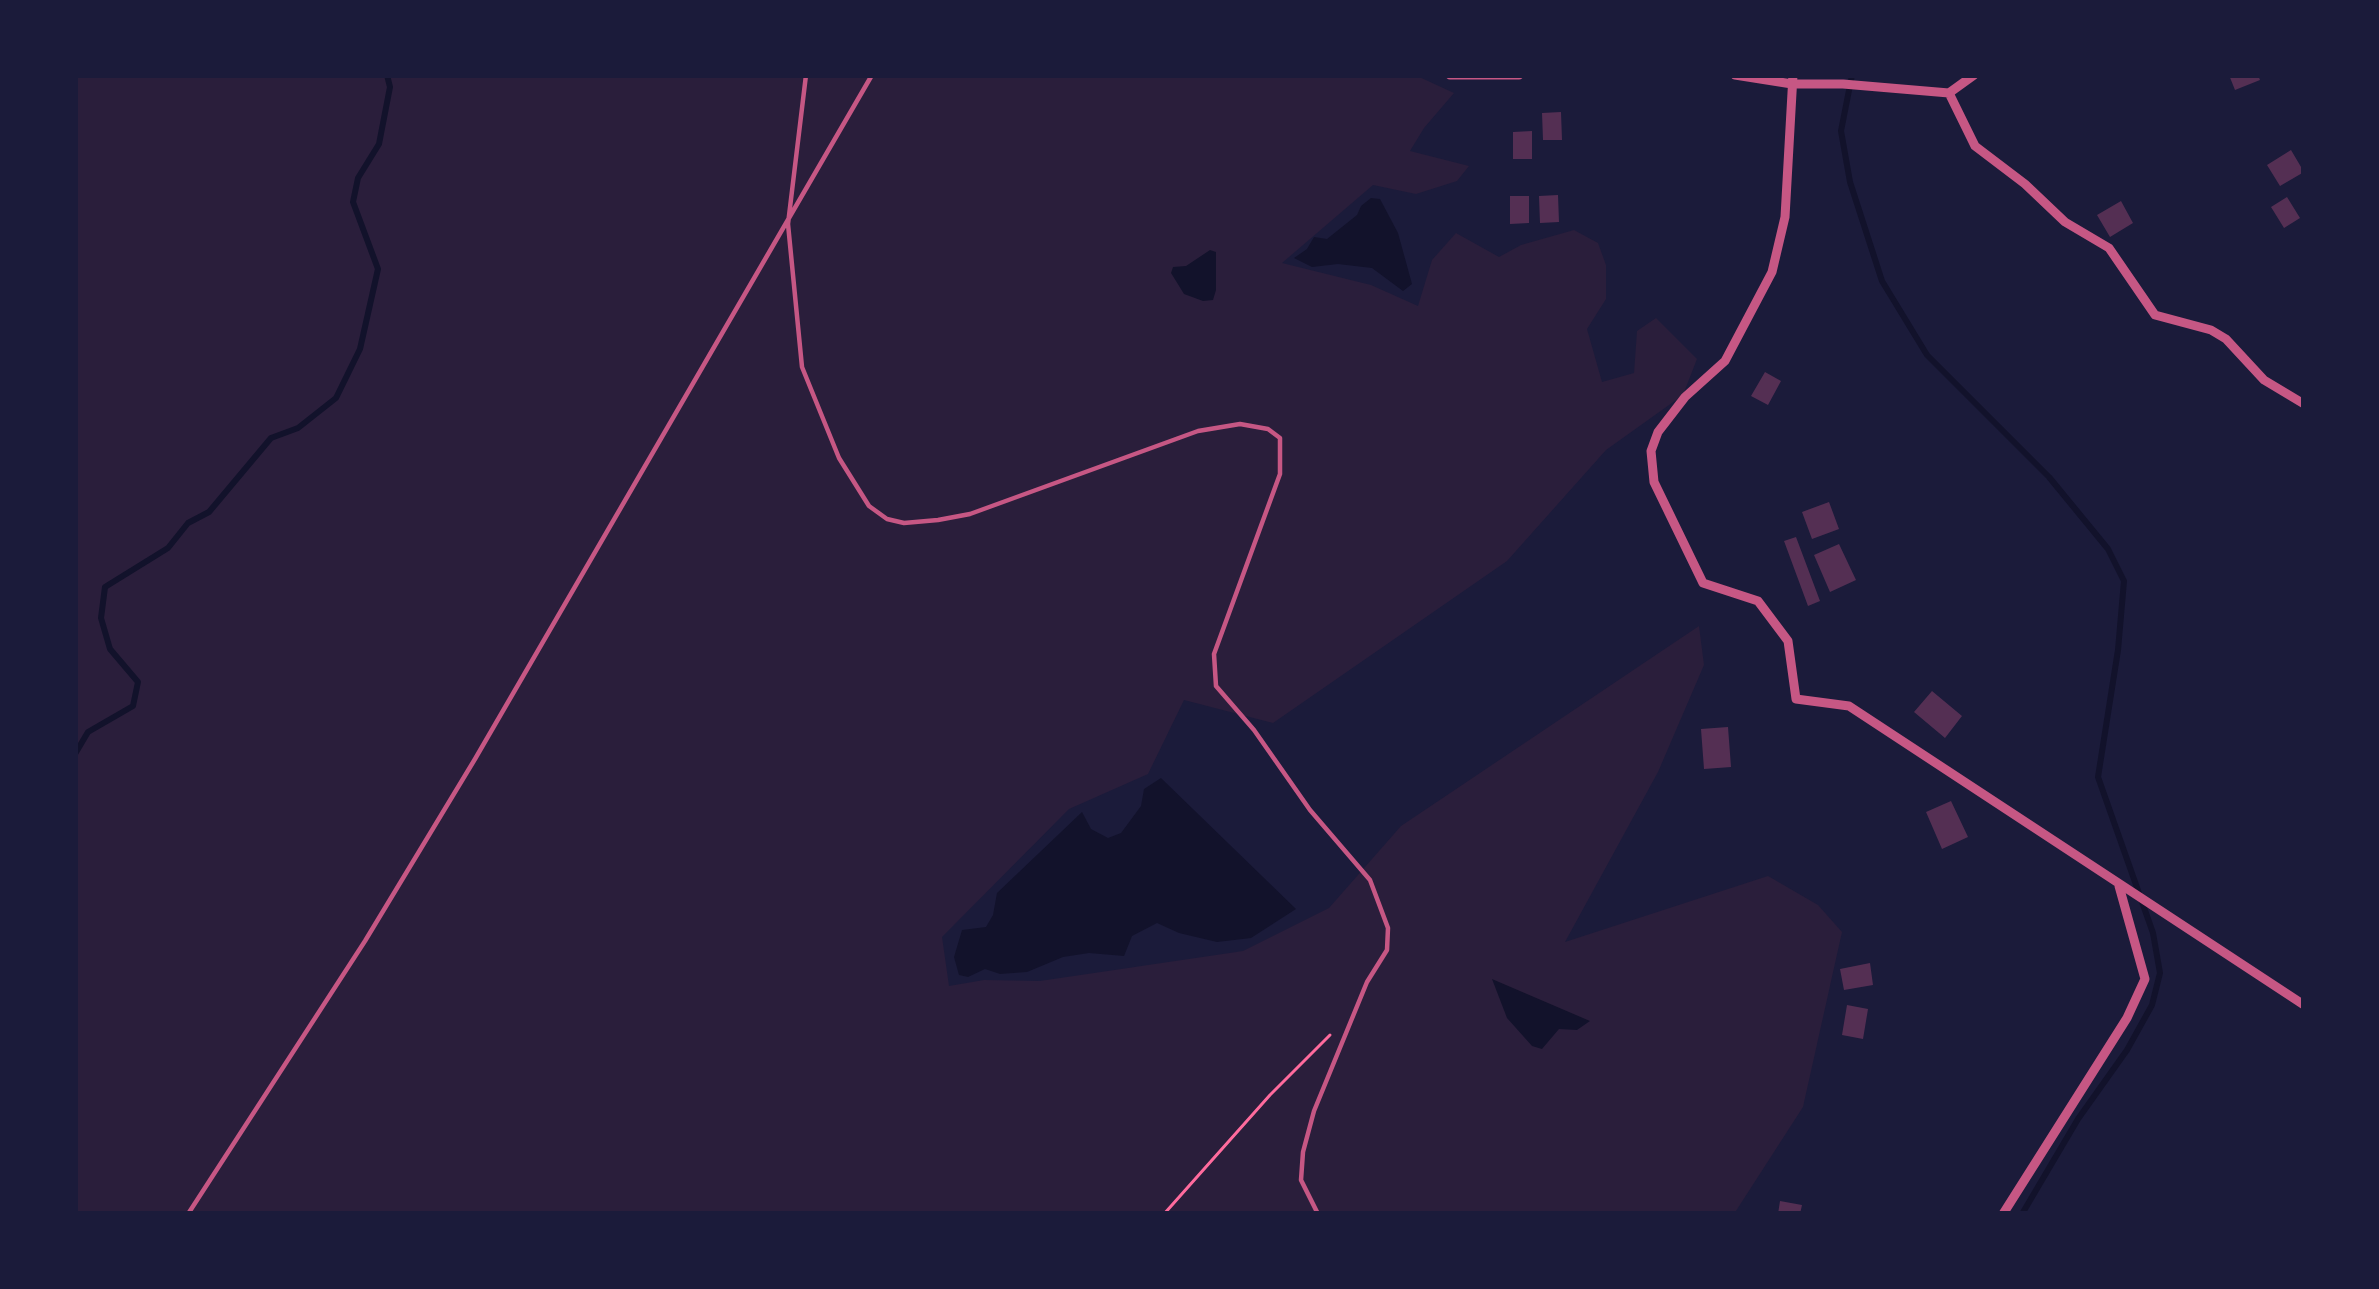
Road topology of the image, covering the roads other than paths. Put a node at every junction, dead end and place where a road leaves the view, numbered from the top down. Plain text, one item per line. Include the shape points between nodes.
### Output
1 (806, 75) edge
2 (872, 75) edge
3 (1450, 75) edge
4 (1519, 75) edge
5 (1735, 75) edge
6 (1974, 75) edge
7 (1793, 80) edge
8 (1949, 93) junction
9 (788, 224) junction
10 (2304, 404) edge
11 (2119, 886) junction
12 (2304, 1005) edge
13 (188, 1214) edge
14 (1318, 1214) edge
15 (2003, 1214) edge

1 - 9 lane
2 - 9 lane
3 - 4 street
5 - 7 street
6 - 8 street
7 - 8 street
7 - 11 street via 1785,217 1772,272 1725,361 1658,432 1654,482 1703,583 1758,601 1788,641 1796,699 1849,706
8 - 10 street via 1975,146 2109,248 2155,316 2211,330 2264,380
9 - 13 lane via 365,941
9 - 14 lane via 802,367 839,458 869,506 887,519 970,514 1198,431 1240,424 1280,438 1280,474 1214,654 1216,686 1370,880 1388,928 1387,950 1367,982 1303,1152 1301,1180
11 - 12 street
11 - 15 street via 2145,980

